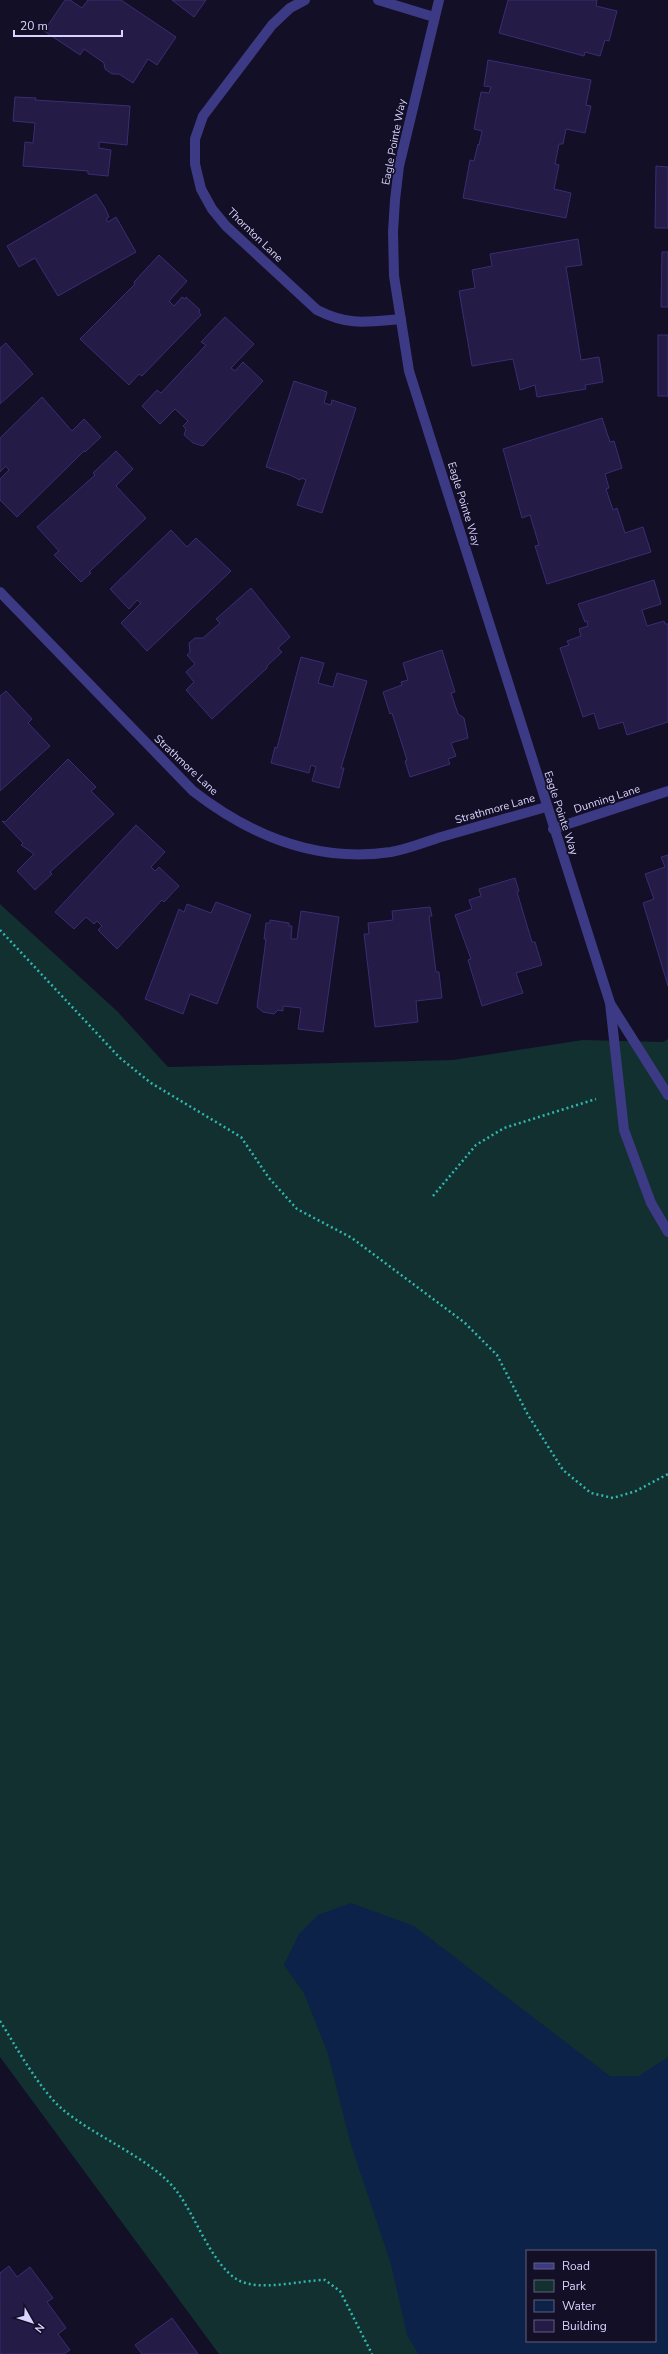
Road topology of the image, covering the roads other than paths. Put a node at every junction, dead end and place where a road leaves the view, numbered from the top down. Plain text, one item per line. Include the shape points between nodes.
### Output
1 (305, 0) edge
2 (378, 0) edge
3 (439, 0) edge
4 (434, 17) junction
5 (401, 319) junction
6 (0, 592) edge
7 (668, 791) edge
8 (546, 807) junction
9 (553, 829) junction
10 (610, 1004) junction
11 (668, 1095) edge
12 (668, 1232) edge

1 - 5 street, Thornton Lane via 290,8 272,25 203,116 195,139 195,164 201,189 212,209 226,226 317,310 335,319 353,323
2 - 4 street
3 - 4 street, Eagle Pointe Way
4 - 5 street, Eagle Pointe Way via 399,166 395,200 394,276
5 - 8 street, Eagle Pointe Way via 409,371
6 - 8 street, Strathmore Lane via 193,791 223,814 252,830 285,843 320,851 359,854 392,852
7 - 9 street, Dunning Lane
8 - 9 street, Eagle Pointe Way
9 - 10 street, Eagle Pointe Way
10 - 11 street, Eagle Pointe Way
10 - 12 street, Eagle Pointe Way via 624,1130 651,1203

